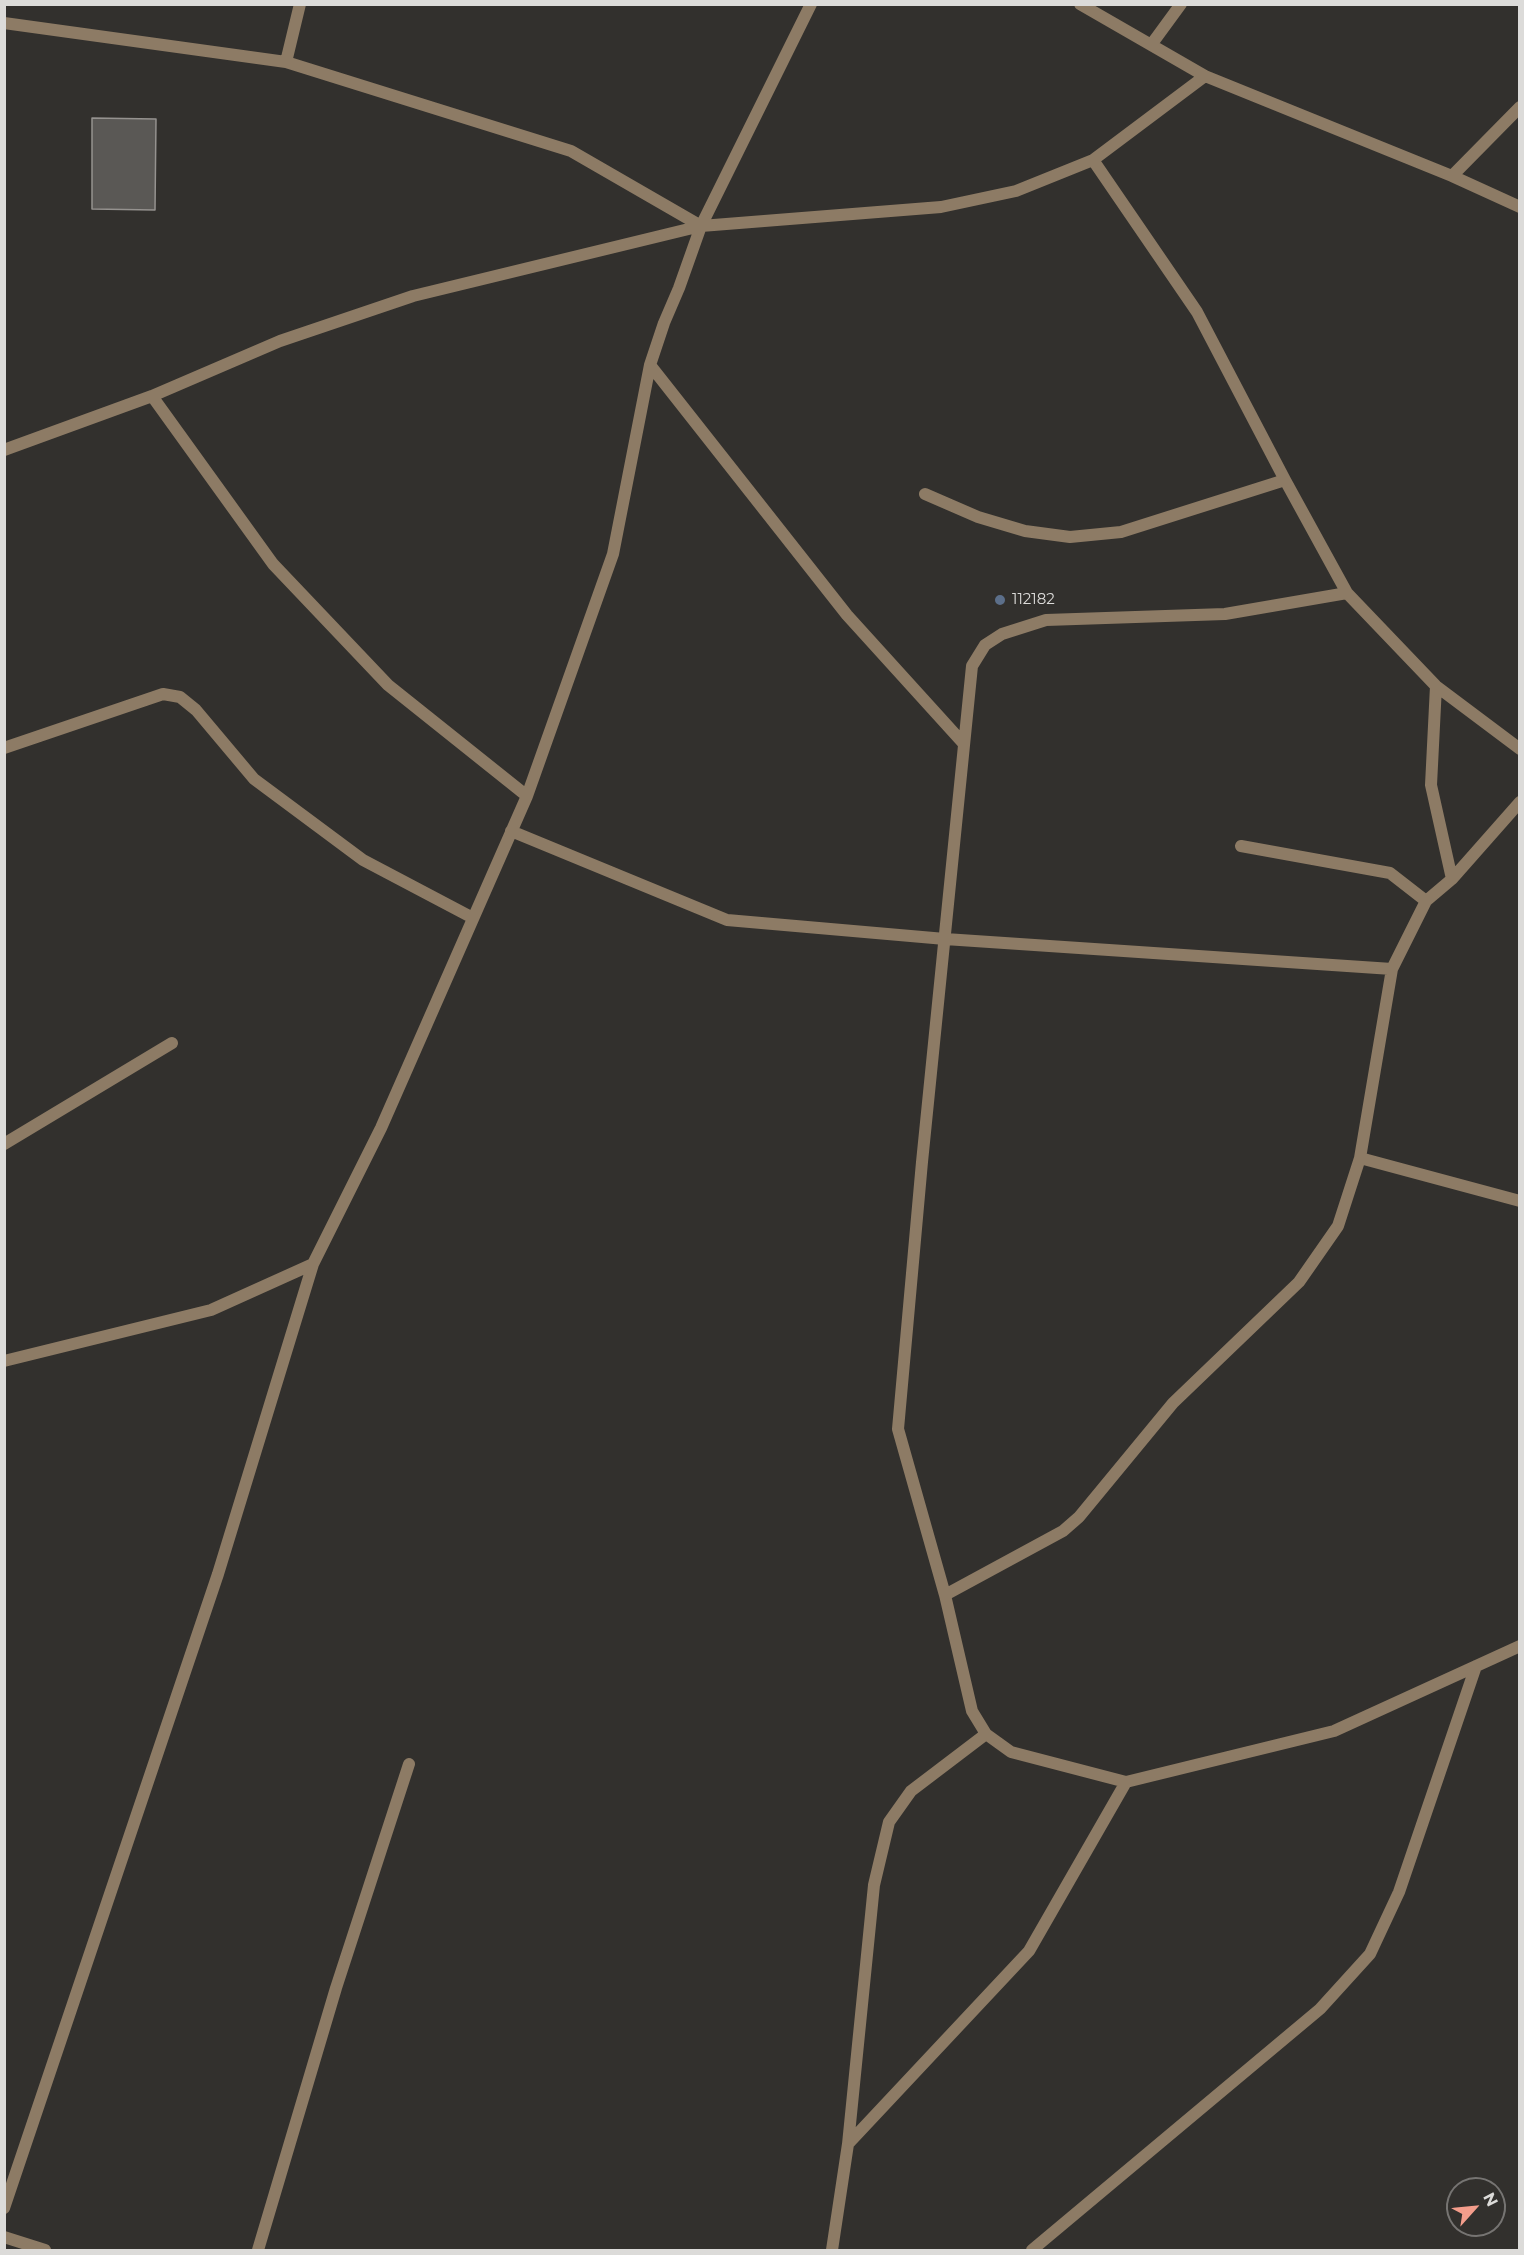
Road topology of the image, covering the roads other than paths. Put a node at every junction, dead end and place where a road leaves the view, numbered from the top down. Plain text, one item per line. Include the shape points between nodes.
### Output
1 (300, 4) edge
2 (812, 4) edge
3 (1080, 4) edge
4 (1181, 4) edge
5 (4, 23) edge
6 (1151, 45) junction
7 (286, 62) junction
8 (1205, 76) junction
9 (1520, 107) edge
10 (1093, 160) junction
11 (1452, 176) junction
12 (1520, 207) edge
13 (700, 226) junction
14 (650, 365) junction
15 (152, 396) junction
16 (4, 450) edge
17 (1285, 480) junction
18 (925, 494) dead end
19 (1347, 593) junction
20 (1436, 686) junction
21 (964, 744) junction
22 (4, 748) edge
23 (1520, 748) edge
24 (526, 796) junction
25 (1520, 802) edge
26 (511, 831) junction
27 (1241, 846) dead end
28 (1452, 879) junction
29 (1426, 901) junction
30 (472, 918) junction
31 (945, 939) junction
32 (1392, 969) junction
33 (172, 1043) dead end
34 (4, 1143) edge
35 (1360, 1158) junction
36 (1520, 1201) edge
37 (313, 1264) junction
38 (4, 1361) edge
39 (945, 1595) junction
40 (1520, 1646) edge
41 (1476, 1666) junction
42 (986, 1734) junction
43 (410, 1764) dead end
44 (1126, 1782) junction
45 (848, 2144) junction
46 (4, 2208) edge
47 (4, 2237) edge
48 (45, 2250) edge
49 (258, 2250) edge
50 (832, 2250) edge
51 (1032, 2250) edge

1 - 7 street
2 - 13 street
3 - 6 street
4 - 6 street
5 - 7 street
6 - 8 street
7 - 13 street via 571,151
8 - 10 street
8 - 11 street
9 - 11 street
10 - 13 street via 1016,191 941,207
10 - 17 street via 1197,312
11 - 12 street
13 - 14 street
13 - 15 street via 413,297 280,341
14 - 21 street via 847,615
14 - 24 street via 613,554
15 - 16 street
15 - 24 street via 273,564 388,685
17 - 18 street via 1121,532 1070,537 1025,531 978,517
17 - 19 street
19 - 20 street
19 - 21 street via 1224,614 1046,620 1002,634 985,645 972,666
20 - 23 street
20 - 28 street via 1431,785
21 - 31 street
22 - 30 street via 163,694 180,697 196,710 254,779 363,860
24 - 26 street
25 - 28 street
26 - 30 street
26 - 31 street via 728,920
27 - 29 street via 1390,873
28 - 29 street
29 - 32 street
30 - 37 street via 381,1128
31 - 32 street
31 - 39 street via 898,1428
32 - 35 street
33 - 34 street
35 - 36 street
35 - 39 street via 1338,1226 1299,1282 1173,1402 1079,1517 1063,1531
37 - 38 street via 212,1310
37 - 46 street via 218,1574
39 - 42 street via 972,1711
40 - 41 street
41 - 44 street via 1334,1731
41 - 51 street via 1400,1892 1370,1954 1320,2009
42 - 44 street via 1011,1752
42 - 45 street via 911,1791 890,1822 874,1885
43 - 49 street via 336,1988
44 - 45 street via 1029,1951
45 - 50 street
47 - 48 street

